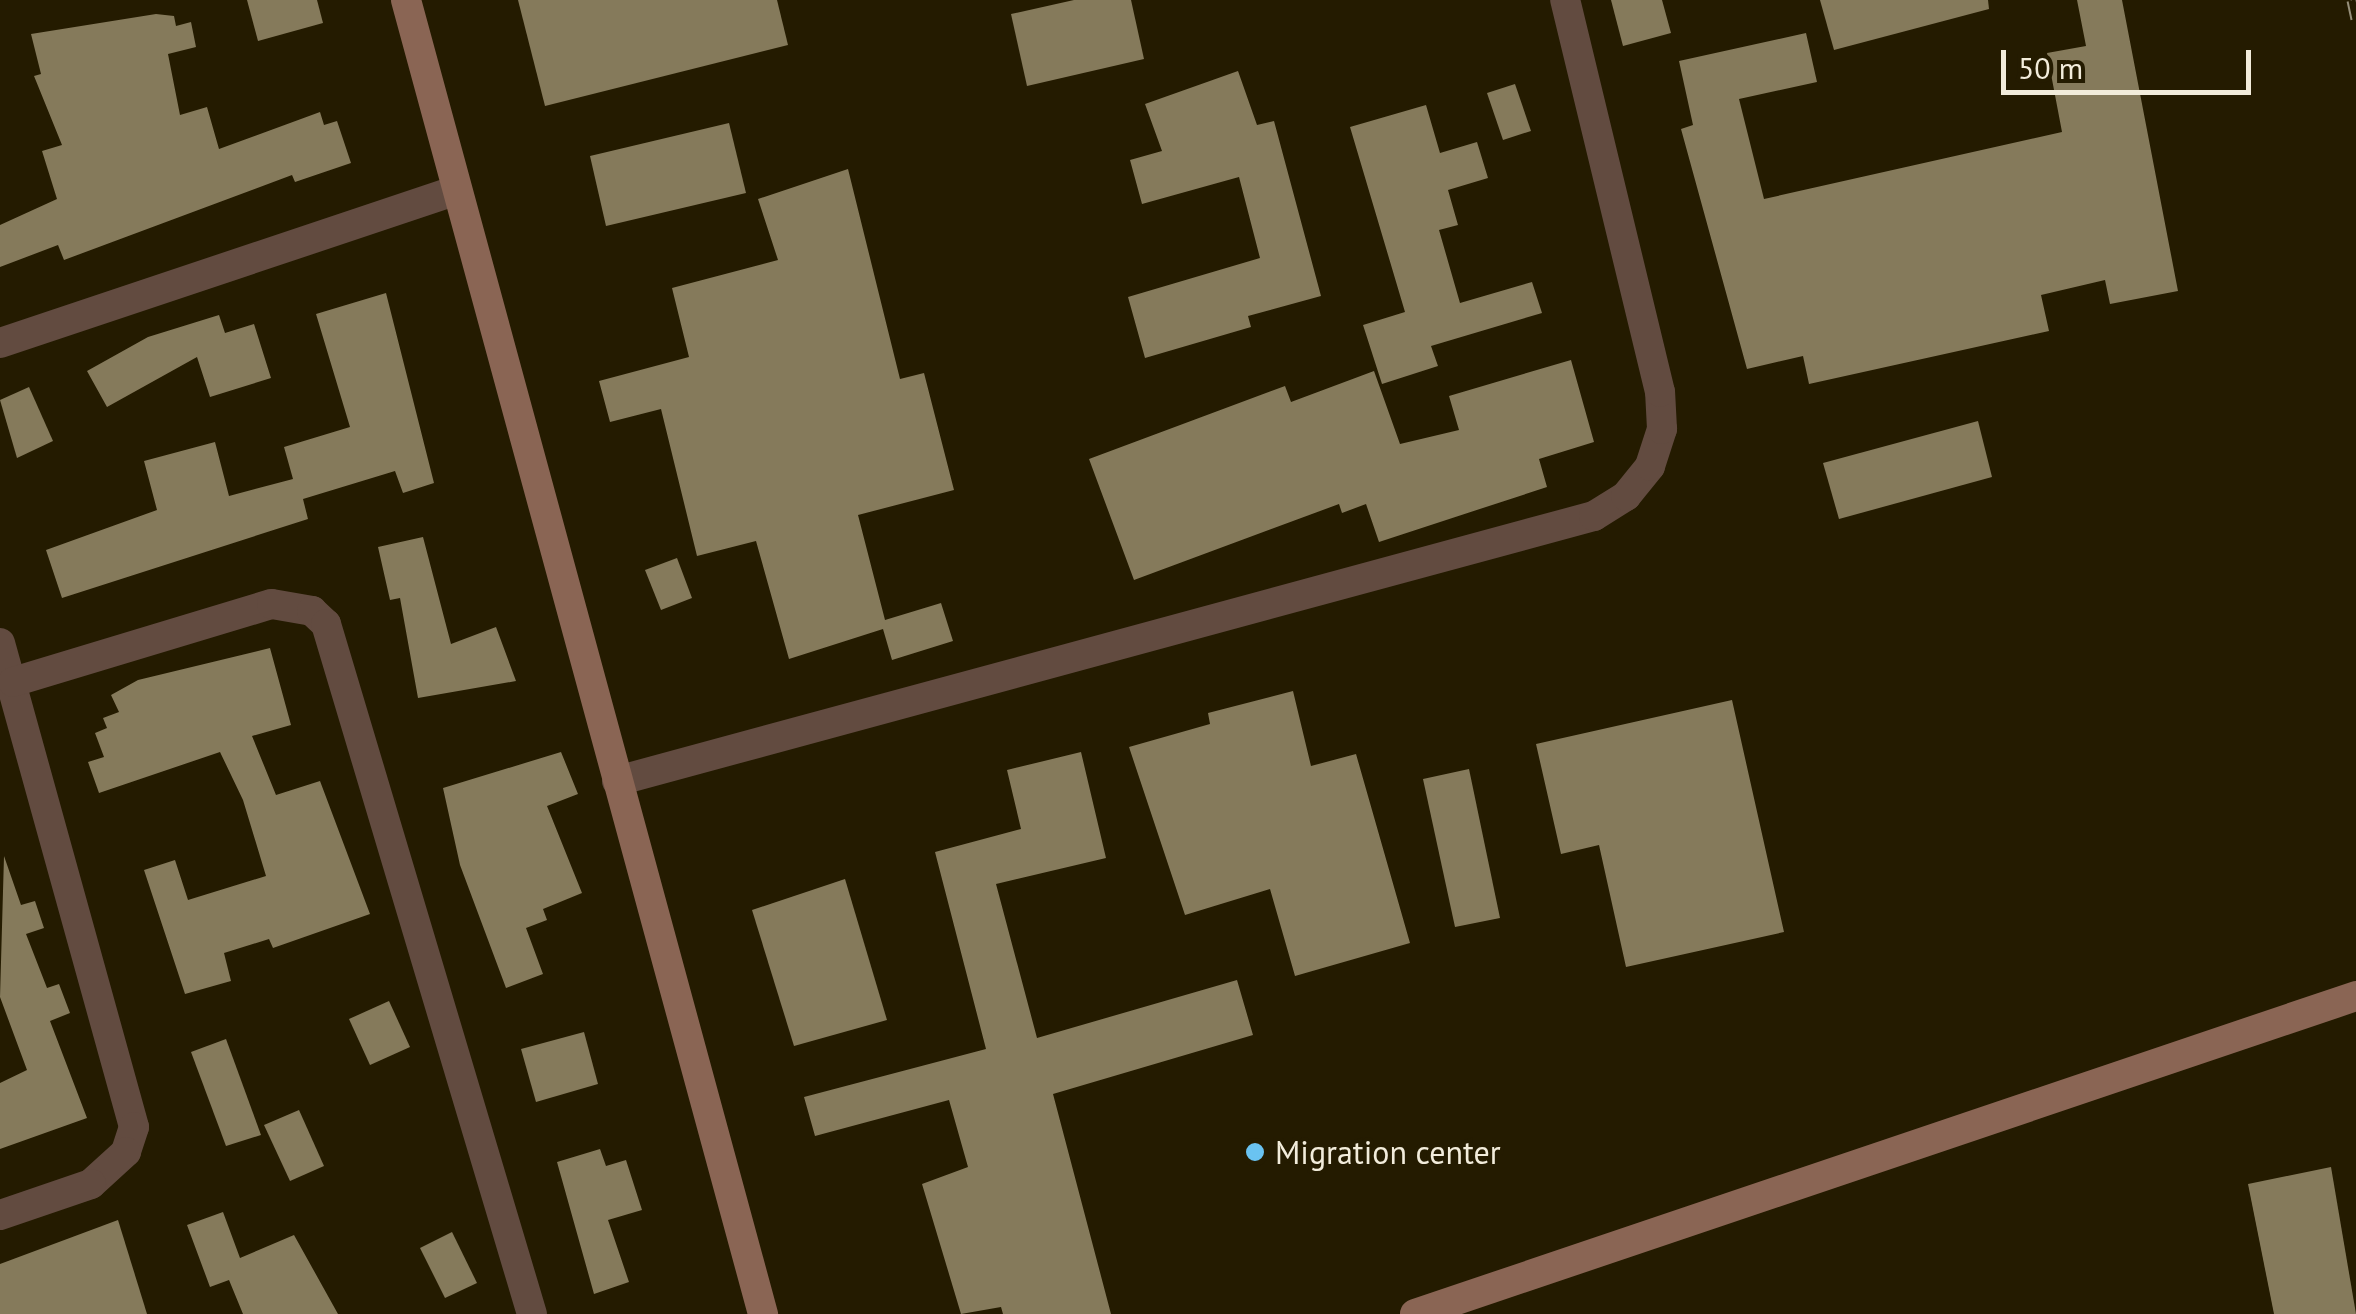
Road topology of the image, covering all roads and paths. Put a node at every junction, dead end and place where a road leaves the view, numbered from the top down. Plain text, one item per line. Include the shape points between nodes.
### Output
1 (406, 0) edge
2 (1564, 0) edge
3 (457, 190) junction
4 (0, 343) edge
5 (0, 644) edge
6 (13, 682) junction
7 (13, 739) edge
8 (618, 781) junction
9 (2356, 996) edge
10 (0, 1216) edge
11 (532, 1314) edge
12 (763, 1314) edge
13 (1414, 1314) edge

1 - 3 street
2 - 8 street via 1660,392 1662,429 1650,466 1626,496 1594,516
3 - 4 street
3 - 8 street
5 - 6 street
6 - 7 street
6 - 11 street via 272,604 312,611 326,624
7 - 10 street via 134,1127 126,1152 90,1184
8 - 12 street
9 - 13 street

